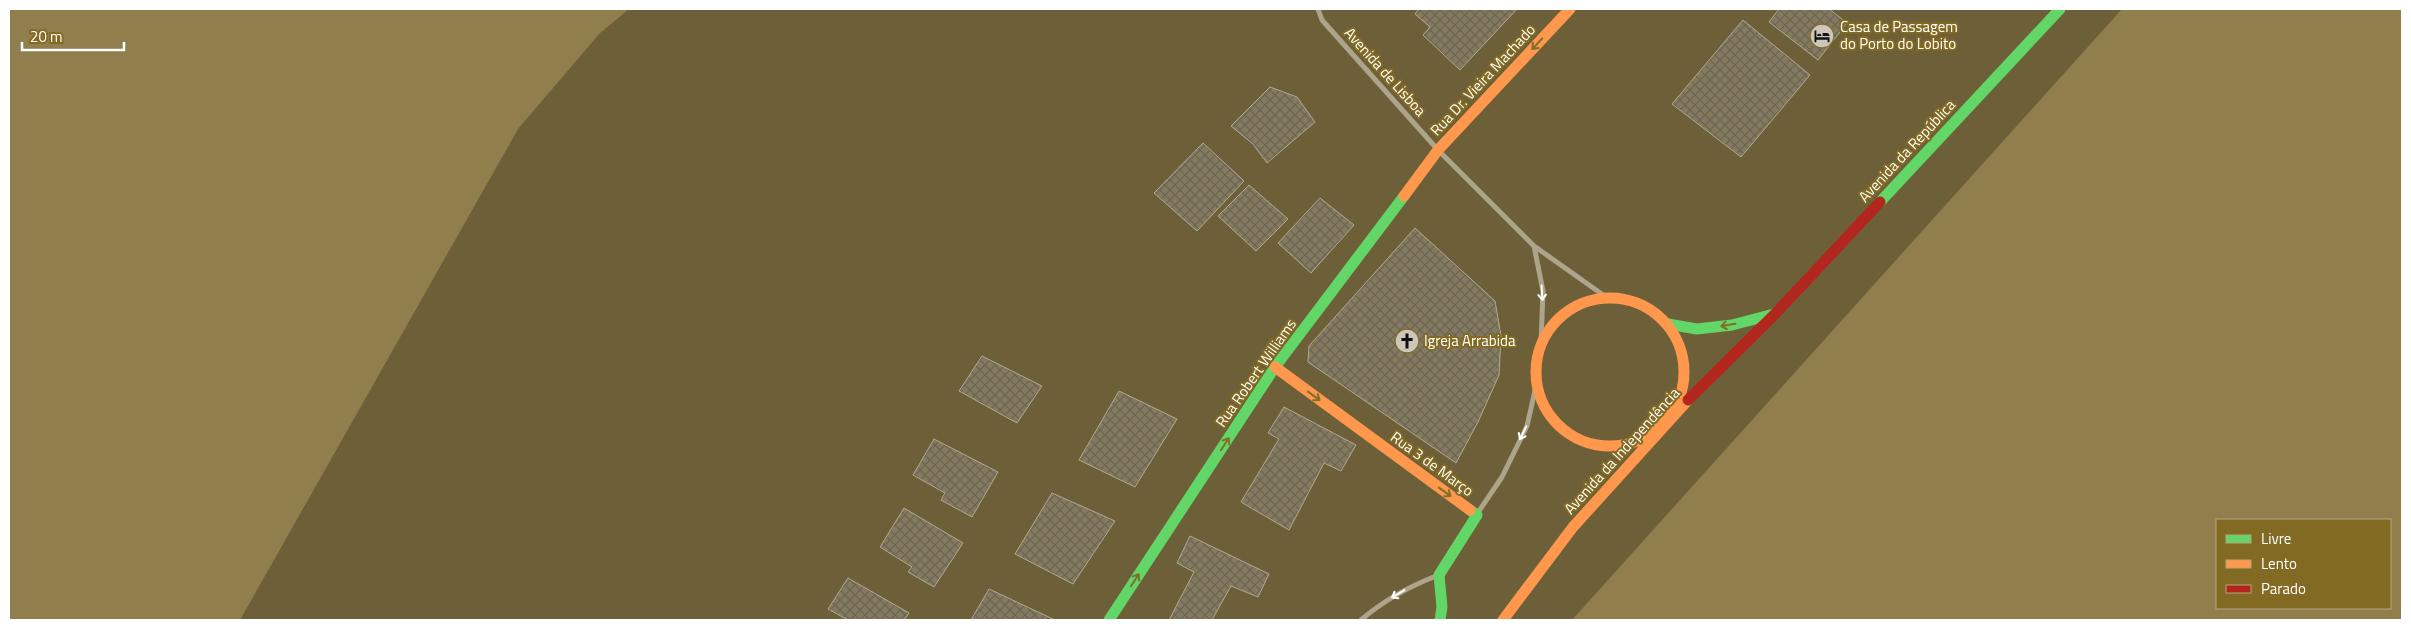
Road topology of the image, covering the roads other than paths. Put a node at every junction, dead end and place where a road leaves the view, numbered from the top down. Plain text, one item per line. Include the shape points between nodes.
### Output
1 (1318, 9) edge
2 (1570, 9) edge
3 (2060, 9) edge
4 (1438, 150) junction
5 (1534, 246) junction
6 (1606, 298) junction
7 (1776, 313) junction
8 (1668, 324) junction
9 (1541, 343) junction
10 (1275, 367) junction
11 (1536, 386) junction
12 (1668, 420) junction
13 (1477, 515) junction
14 (1439, 575) junction
15 (1109, 620) edge
16 (1362, 620) edge
17 (1440, 620) edge
18 (1503, 620) edge

1 - 4 street, Avenida de Lisboa via 1322,20
2 -> 4 street, Rua Dr. Vieira Machado
3 - 7 street, Avenida da República
4 - 5 street, Avenida de Lisboa
4 - 10 street, Rua Robert Williams
5 - 6 street, Avenida de Lisboa
5 -> 9 street via 1543,291
6 - 8 street via 1629,300 1651,309
6 - 9 street via 1586,301 1567,311 1551,325
7 -> 8 street via 1732,325 1697,329
7 - 12 street, Avenida da Independência
8 - 12 street via 1681,347 1685,373 1680,398
9 - 11 street via 1535,364
10 -> 13 street, Rua 3 de Março
15 -> 10 street, Rua Robert Williams
11 - 12 street via 1544,409 1559,427 1579,441 1602,447 1626,445 1648,436
11 -> 13 street via 1527,426 1502,477
12 - 18 street, Avenida da Independência via 1572,527
13 - 14 street, Rua 3 de Março
14 -> 16 street via 1409,587
14 - 17 street

